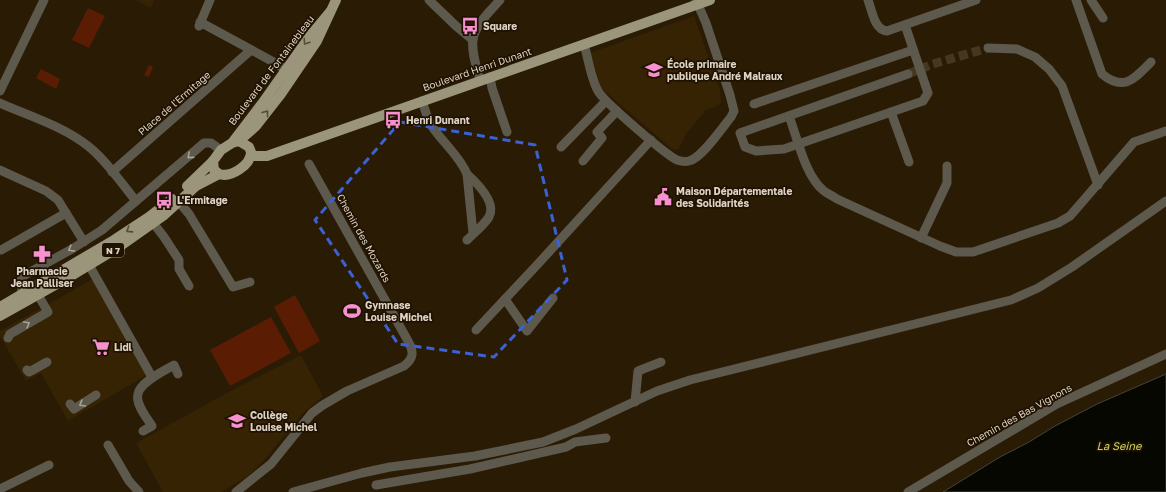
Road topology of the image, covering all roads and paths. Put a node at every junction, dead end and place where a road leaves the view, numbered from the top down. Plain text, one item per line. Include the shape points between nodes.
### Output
1 (44, 0) edge
2 (210, 0) edge
3 (336, 0) edge
4 (429, 0) edge
5 (500, 0) edge
6 (710, 0) edge
7 (868, 0) edge
8 (976, 0) edge
9 (1076, 0) edge
10 (1091, 0) edge
11 (696, 2) edge
12 (330, 12) junction
13 (1103, 18) dead end
14 (905, 24) junction
15 (473, 40) junction
16 (584, 44) junction
17 (988, 48) tunnel mouth
18 (251, 50) junction
19 (913, 50) junction
20 (1151, 62) dead end
21 (286, 71) junction
22 (908, 74) tunnel mouth
23 (485, 79) junction
24 (0, 91) edge
25 (281, 94) junction
26 (422, 101) junction
27 (606, 101) junction
28 (0, 103) edge
29 (754, 104) dead end
30 (617, 110) junction
31 (892, 112) junction
32 (789, 116) junction
33 (1166, 131) edge
34 (507, 132) dead end
35 (651, 140) junction
36 (235, 142) junction
37 (799, 145) junction
38 (561, 147) dead end
39 (222, 150) junction
40 (251, 156) junction
41 (213, 161) junction
42 (583, 161) dead end
43 (909, 162) dead end
44 (309, 164) dead end
45 (947, 166) dead end
46 (0, 170) edge
47 (112, 172) junction
48 (219, 174) junction
49 (467, 174) junction
50 (1098, 185) junction
51 (136, 201) junction
52 (178, 201) junction
53 (1166, 201) edge
54 (66, 213) junction
55 (154, 224) junction
56 (921, 238) junction
57 (84, 242) junction
58 (0, 250) edge
59 (89, 265) junction
60 (250, 282) dead end
61 (189, 286) dead end
62 (22, 294) junction
63 (38, 295) junction
64 (553, 298) dead end
65 (505, 299) junction
66 (0, 307) edge
67 (0, 316) edge
68 (476, 330) dead end
69 (8, 338) dead end
70 (1166, 354) edge
71 (46, 362) dead end
72 (661, 362) dead end
73 (27, 370) dead end
74 (178, 374) dead end
75 (152, 377) junction
76 (96, 396) dead end
77 (635, 402) junction
78 (70, 404) dead end
79 (576, 429) junction
80 (143, 431) dead end
81 (606, 438) dead end
82 (575, 442) junction
83 (108, 445) dead end
84 (49, 465) dead end
85 (376, 485) dead end
86 (0, 489) edge
87 (305, 490) edge
88 (139, 492) edge
89 (236, 492) edge
90 (293, 492) edge
91 (908, 492) edge

1 - 24 street
2 - 18 street via 200,24
3 - 12 main road, Boulevard de Fontainebleau / N 7
4 - 15 street
5 - 15 street via 477,29
6 - 11 main road, Boulevard Henri Dunant
7 - 14 street via 879,28 887,31
8 - 14 street
9 - 20 street via 1102,74 1114,82 1125,83
10 - 13 street
11 - 16 main road, Boulevard Henri Dunant
11 - 35 street via 728,87 734,106 733,114 703,150 688,161 677,160
12 -> 21 main road, Boulevard de Fontainebleau / N 7
12 - 25 main road, Boulevard de Fontainebleau / N 7 via 317,41
14 - 19 street
15 - 23 street via 474,54
16 - 23 main road, Boulevard Henri Dunant
16 - 27 street via 598,92
17 - 50 street via 1016,49 1035,57 1049,69 1062,86
18 - 21 street
18 - 47 street, Place de l'Ermitage via 134,157
19 - 29 street
19 - 31 street via 928,92 923,101
21 - 25 street
21 - 36 main road, Boulevard de Fontainebleau / N 7
22 - 32 street
23 - 26 main road, Boulevard Henri Dunant
23 - 34 street via 492,88
36 -> 25 main road, Boulevard de Fontainebleau / N 7 via 256,126
26 - 40 main road, Boulevard Henri Dunant via 267,156
26 - 49 street via 431,124 454,152
27 - 30 street
27 - 38 street
28 - 47 street via 77,138
30 - 35 street
30 - 42 street via 597,132 602,138
31 - 37 street
31 - 43 street
32 - 37 street
32 - 37 street via 740,133 745,147 753,151 784,149
33 - 50 street via 1134,142
35 - 65 street
36 - 39 main road, N 7
36 - 40 main road via 248,147
37 - 56 street via 812,176 823,190
39 - 41 main road, N 7
39 -> 51 street via 211,143 204,143
40 - 48 main road, N 7 via 246,163 230,174
41 - 48 main road via 214,170
41 -> 62 main road, N 7 via 154,214 102,248
44 - 89 street, Chemin des Mozards via 408,341 413,355 404,366 340,394 312,413 271,464
45 - 56 street via 947,183
46 - 54 street via 46,191 58,200
47 - 51 street
48 - 52 main road, N 7 via 196,186
49 - 49 street via 470,237 488,217 491,207 478,184
50 - 56 street via 1074,213 1058,223 972,252 956,252
51 - 57 street
52 - 55 main road, N 7
52 - 60 street via 190,214 233,287
53 - 77 street via 1072,267 1038,288 1010,300 690,380 657,391
54 - 57 street
54 - 58 street
55 - 59 main road, N 7
55 - 61 street via 179,260 179,269
57 -> 62 street via 23,276 20,280
59 - 63 main road, N 7
59 - 75 street
62 - 66 main road, N 7
63 - 67 main road, N 7
69 -> 63 street via 10,334 48,312
64 - 65 street via 527,331
65 - 68 street
70 - 91 street, Chemin des Bas Vignons via 1057,404
71 - 73 street via 29,372
72 - 77 street via 638,371
74 - 75 street via 174,366
75 - 80 street via 137,395 139,405 152,426
76 -> 78 street via 74,409
77 - 79 street
79 - 82 street
79 - 87 street via 536,444 362,472
81 - 82 street
82 - 85 street via 566,447 470,469
83 - 88 street via 129,481
84 - 86 street
87 - 90 street

